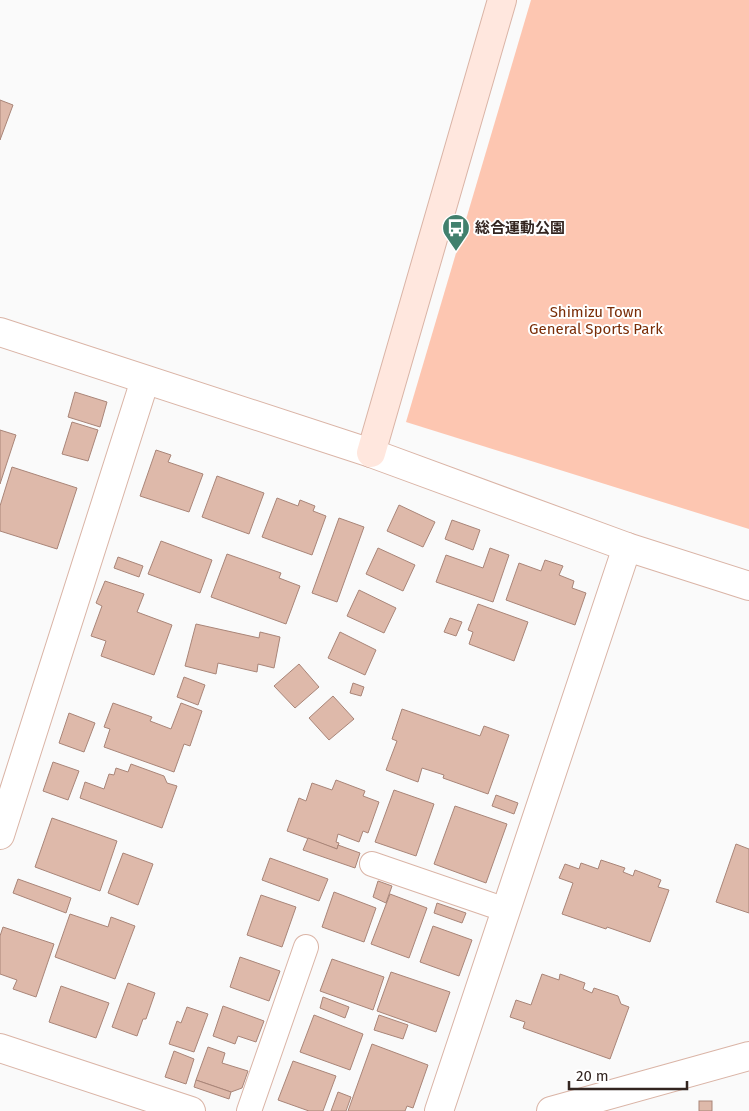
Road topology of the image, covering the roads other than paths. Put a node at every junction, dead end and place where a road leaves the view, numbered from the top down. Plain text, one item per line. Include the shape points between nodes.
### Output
1 (502, 0) edge
2 (0, 332) edge
3 (144, 380) junction
4 (371, 453) junction
5 (628, 547) junction
6 (749, 586) edge
7 (0, 836) edge
8 (372, 864) dead end
9 (506, 910) junction
10 (306, 947) dead end
11 (0, 1048) edge
12 (749, 1056) edge
13 (191, 1111) edge
14 (249, 1111) edge
15 (439, 1111) edge
16 (551, 1111) edge

1 - 4 street
2 - 3 street
3 - 4 street
3 - 7 street
4 - 5 street
5 - 6 street
5 - 9 street
8 - 9 lane
9 - 15 street
10 - 14 lane
11 - 13 street
12 - 16 street

